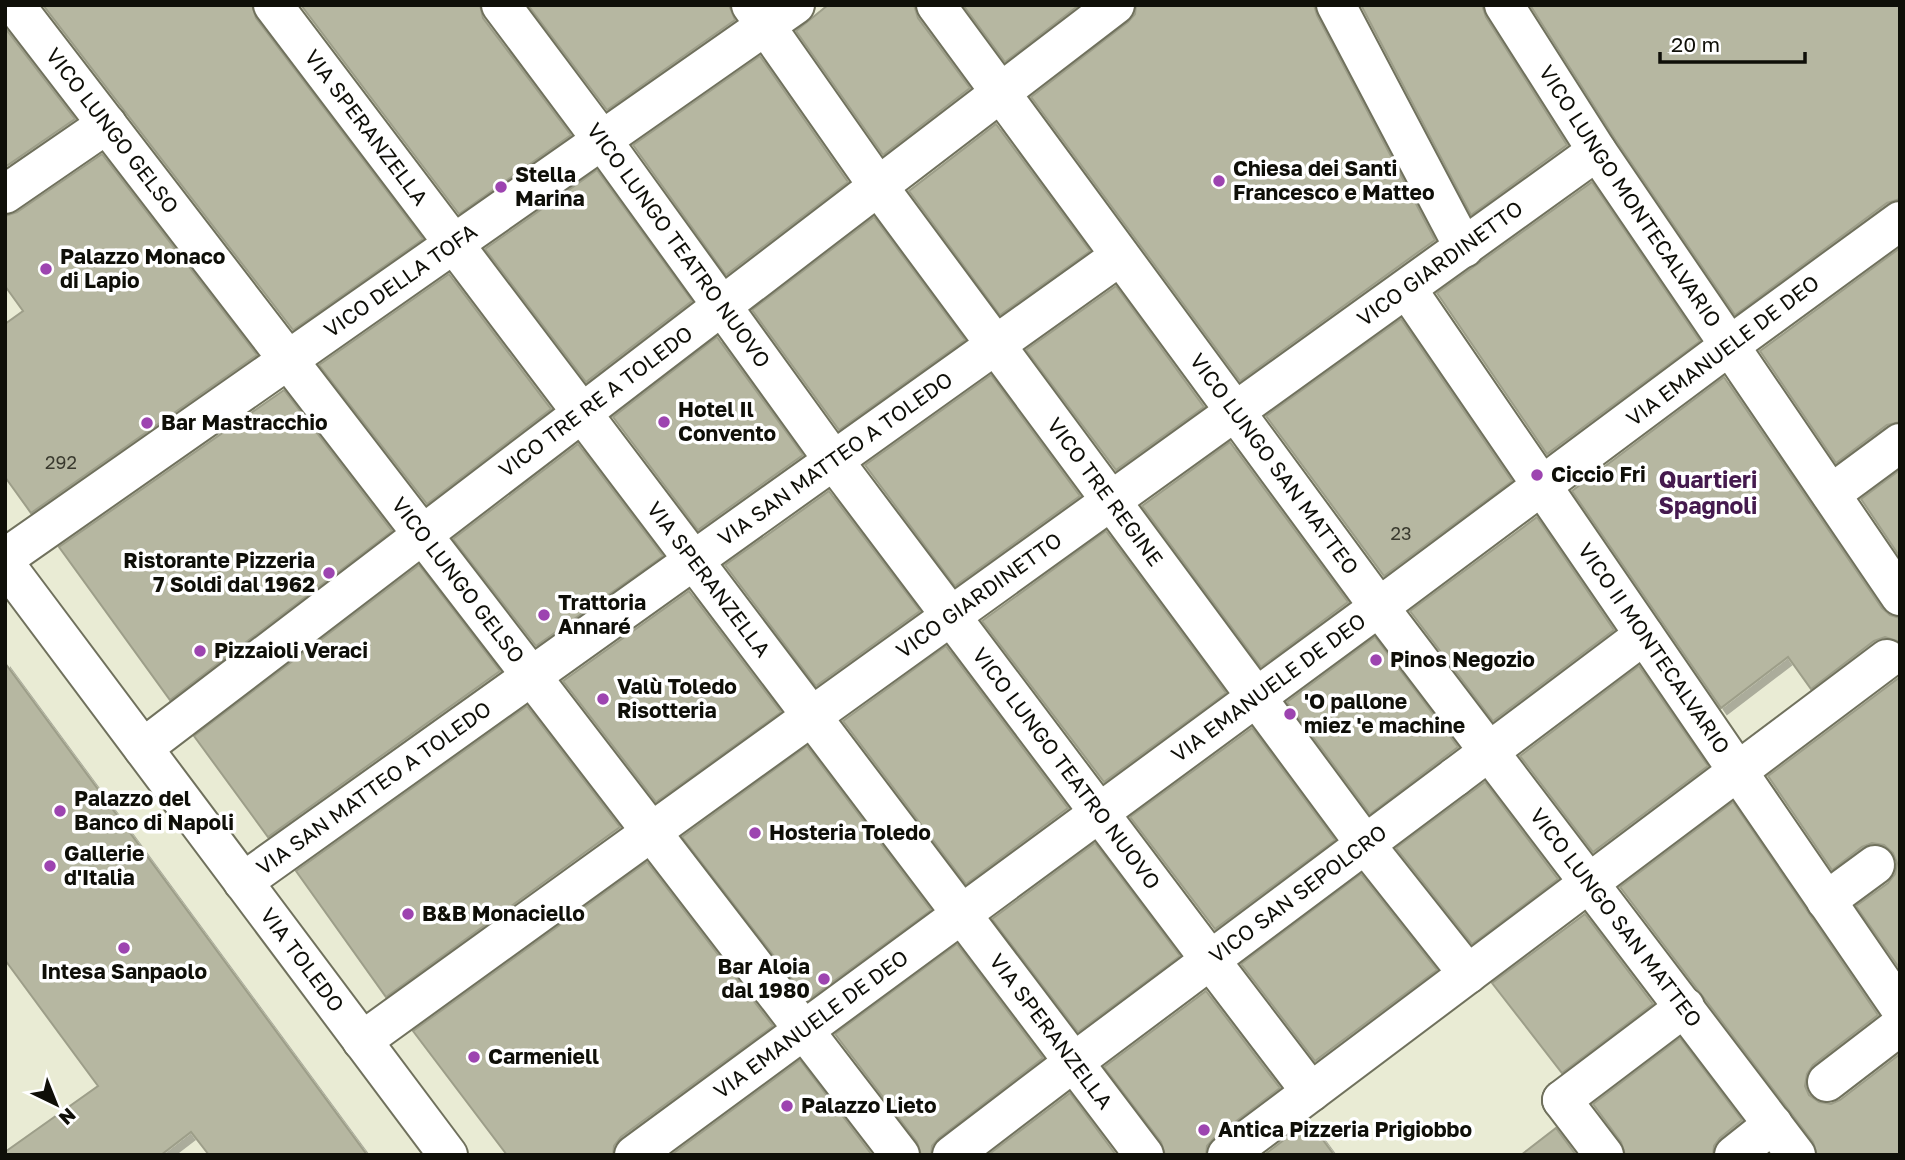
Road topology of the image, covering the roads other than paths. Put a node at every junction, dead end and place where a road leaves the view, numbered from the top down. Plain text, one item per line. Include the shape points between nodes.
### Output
1 (15, 5) edge
2 (500, 5) edge
3 (936, 5) edge
4 (1115, 5) edge
5 (1336, 5) edge
6 (1504, 5) edge
7 (277, 7) edge
8 (770, 12) edge
9 (1000, 94) junction
10 (107, 124) junction
11 (602, 140) junction
12 (1597, 151) junction
13 (878, 186) junction
14 (5, 194) edge
15 (1900, 220) edge
16 (454, 244) junction
17 (1464, 248) junction
18 (1120, 256) junction
19 (1407, 289) junction
20 (722, 306) junction
21 (996, 346) junction
22 (1729, 346) junction
23 (288, 359) junction
24 (1234, 412) junction
25 (582, 413) junction
26 (1900, 443) edge
27 (834, 461) junction
28 (1542, 486) junction
29 (1831, 494) junction
30 (1110, 502) junction
31 (423, 534) junction
32 (5, 558) edge
33 (694, 561) junction
34 (5, 564) edge
35 (1900, 596) edge
36 (1379, 607) junction
37 (952, 616) junction
38 (1644, 635) junction
39 (1887, 659) dead end
40 (532, 677) junction
41 (1256, 699) junction
42 (812, 716) junction
43 (144, 748) junction
44 (1489, 751) junction
45 (1737, 771) junction
46 (1100, 813) junction
47 (652, 832) junction
48 (1365, 844) junction
49 (1875, 864) dead end
50 (243, 882) junction
51 (1590, 882) junction
52 (1826, 901) junction
53 (961, 914) junction
54 (1211, 961) junction
55 (1468, 974) junction
56 (1685, 1007) junction
57 (1900, 1008) edge
58 (1900, 1026) edge
59 (804, 1030) junction
60 (362, 1041) junction
61 (1074, 1062) junction
62 (1828, 1082) dead end
63 (1311, 1092) junction
64 (1773, 1124) junction
65 (448, 1155) edge
66 (634, 1155) edge
67 (900, 1155) edge
68 (951, 1155) edge
69 (1144, 1155) edge
70 (1227, 1155) edge
71 (1604, 1155) edge
72 (1734, 1155) edge
73 (1796, 1155) edge

1 - 10 street, VICO LUNGO GELSO
2 - 11 street, VICO LUNGO TEATRO NUOVO
3 - 9 street, VICO LUNGO SAN MATTEO
4 - 9 street, VICO TRE RE A TOLEDO
5 - 17 street
6 - 12 street, VICO LUNGO MONTECALVARIO
7 - 16 street, VIA SPERANZELLA
8 - 11 street, VICO DELLA TOFA
8 - 13 street, VICO TRE REGINE
9 - 13 street, VICO TRE RE A TOLEDO
9 - 18 street, VICO LUNGO SAN MATTEO
10 - 14 street
10 - 23 street, VICO LUNGO GELSO
11 - 16 street, VICO DELLA TOFA
11 - 20 street, VICO LUNGO TEATRO NUOVO
12 - 17 street, VICO GIARDINETTO
12 - 22 street, VICO LUNGO MONTECALVARIO
13 - 20 street, VICO TRE RE A TOLEDO
13 - 21 street, VICO TRE REGINE
15 - 22 street, VIA EMANUELE DE DEO
16 - 23 street, VICO DELLA TOFA
16 - 25 street, VIA SPERANZELLA
17 - 19 street, VICO GIARDINETTO
18 - 21 street, VIA SAN MATTEO A TOLEDO
18 - 24 street, VICO LUNGO SAN MATTEO
19 - 24 street, VICO GIARDINETTO
19 - 28 street, VICO II MONTECALVARIO
20 - 25 street, VICO TRE RE A TOLEDO
20 - 27 street, VICO LUNGO TEATRO NUOVO
21 - 27 street, VIA SAN MATTEO A TOLEDO
21 - 30 street, VICO TRE REGINE
22 - 28 street, VIA EMANUELE DE DEO
22 - 29 street, VICO LUNGO MONTECALVARIO
23 - 31 street, VICO LUNGO GELSO
23 - 32 street, VICO DELLA TOFA
24 - 30 street, VICO GIARDINETTO
24 - 36 street, VICO LUNGO SAN MATTEO
25 - 31 street, VICO TRE RE A TOLEDO
25 - 33 street, VIA SPERANZELLA
26 - 29 street
27 - 33 street, VIA SAN MATTEO A TOLEDO
27 - 37 street, VICO LUNGO TEATRO NUOVO
28 - 36 street, VIA EMANUELE DE DEO
28 - 38 street, VICO II MONTECALVARIO
29 - 35 street, VICO LUNGO MONTECALVARIO
30 - 37 street, VICO GIARDINETTO
30 - 41 street, VICO TRE REGINE
31 - 40 street, VICO LUNGO GELSO
31 - 43 street, VICO TRE RE A TOLEDO
33 - 40 street, VIA SAN MATTEO A TOLEDO
33 - 42 street, VIA SPERANZELLA
34 - 43 street, VIA TOLEDO
36 - 41 street, VIA EMANUELE DE DEO
36 - 44 street, VICO LUNGO SAN MATTEO
37 - 42 street, VICO GIARDINETTO
37 - 46 street, VICO LUNGO TEATRO NUOVO
38 - 44 street, VICO SAN SEPOLCRO
38 - 45 street, VICO II MONTECALVARIO
39 - 45 street
40 - 47 street, VICO LUNGO GELSO
40 - 50 street, VIA SAN MATTEO A TOLEDO
41 - 46 street, VIA EMANUELE DE DEO
41 - 48 street, VICO TRE REGINE
42 - 47 street, VICO GIARDINETTO
42 - 53 street, VIA SPERANZELLA
43 - 50 street, VIA TOLEDO
44 - 48 street, VICO SAN SEPOLCRO
44 - 51 street, VICO LUNGO SAN MATTEO
45 - 51 street
45 - 52 street, VICO II MONTECALVARIO
46 - 53 street, VIA EMANUELE DE DEO
46 - 54 street, VICO LUNGO TEATRO NUOVO
47 - 59 street, VICO LUNGO GELSO
47 - 60 street, VICO GIARDINETTO
48 - 54 street, VICO SAN SEPOLCRO
48 - 55 street, VICO TRE REGINE
49 - 52 street
50 - 60 street, VIA TOLEDO
51 - 55 street
51 - 56 street, VICO LUNGO SAN MATTEO
52 - 57 street, VICO II MONTECALVARIO
53 - 59 street, VIA EMANUELE DE DEO
53 - 61 street, VIA SPERANZELLA
54 - 61 street, VICO SAN SEPOLCRO
54 - 63 street, VICO LUNGO TEATRO NUOVO
55 - 63 street
56 - 64 street, VICO LUNGO SAN MATTEO
56 - 71 street via 1563,1100
58 - 62 street
59 - 66 street, VIA EMANUELE DE DEO
59 - 67 street, VICO LUNGO GELSO
60 - 65 street, VIA TOLEDO
61 - 68 street, VICO SAN SEPOLCRO
61 - 69 street, VIA SPERANZELLA
63 - 70 street
64 - 72 street
64 - 73 street, VICO LUNGO SAN MATTEO

